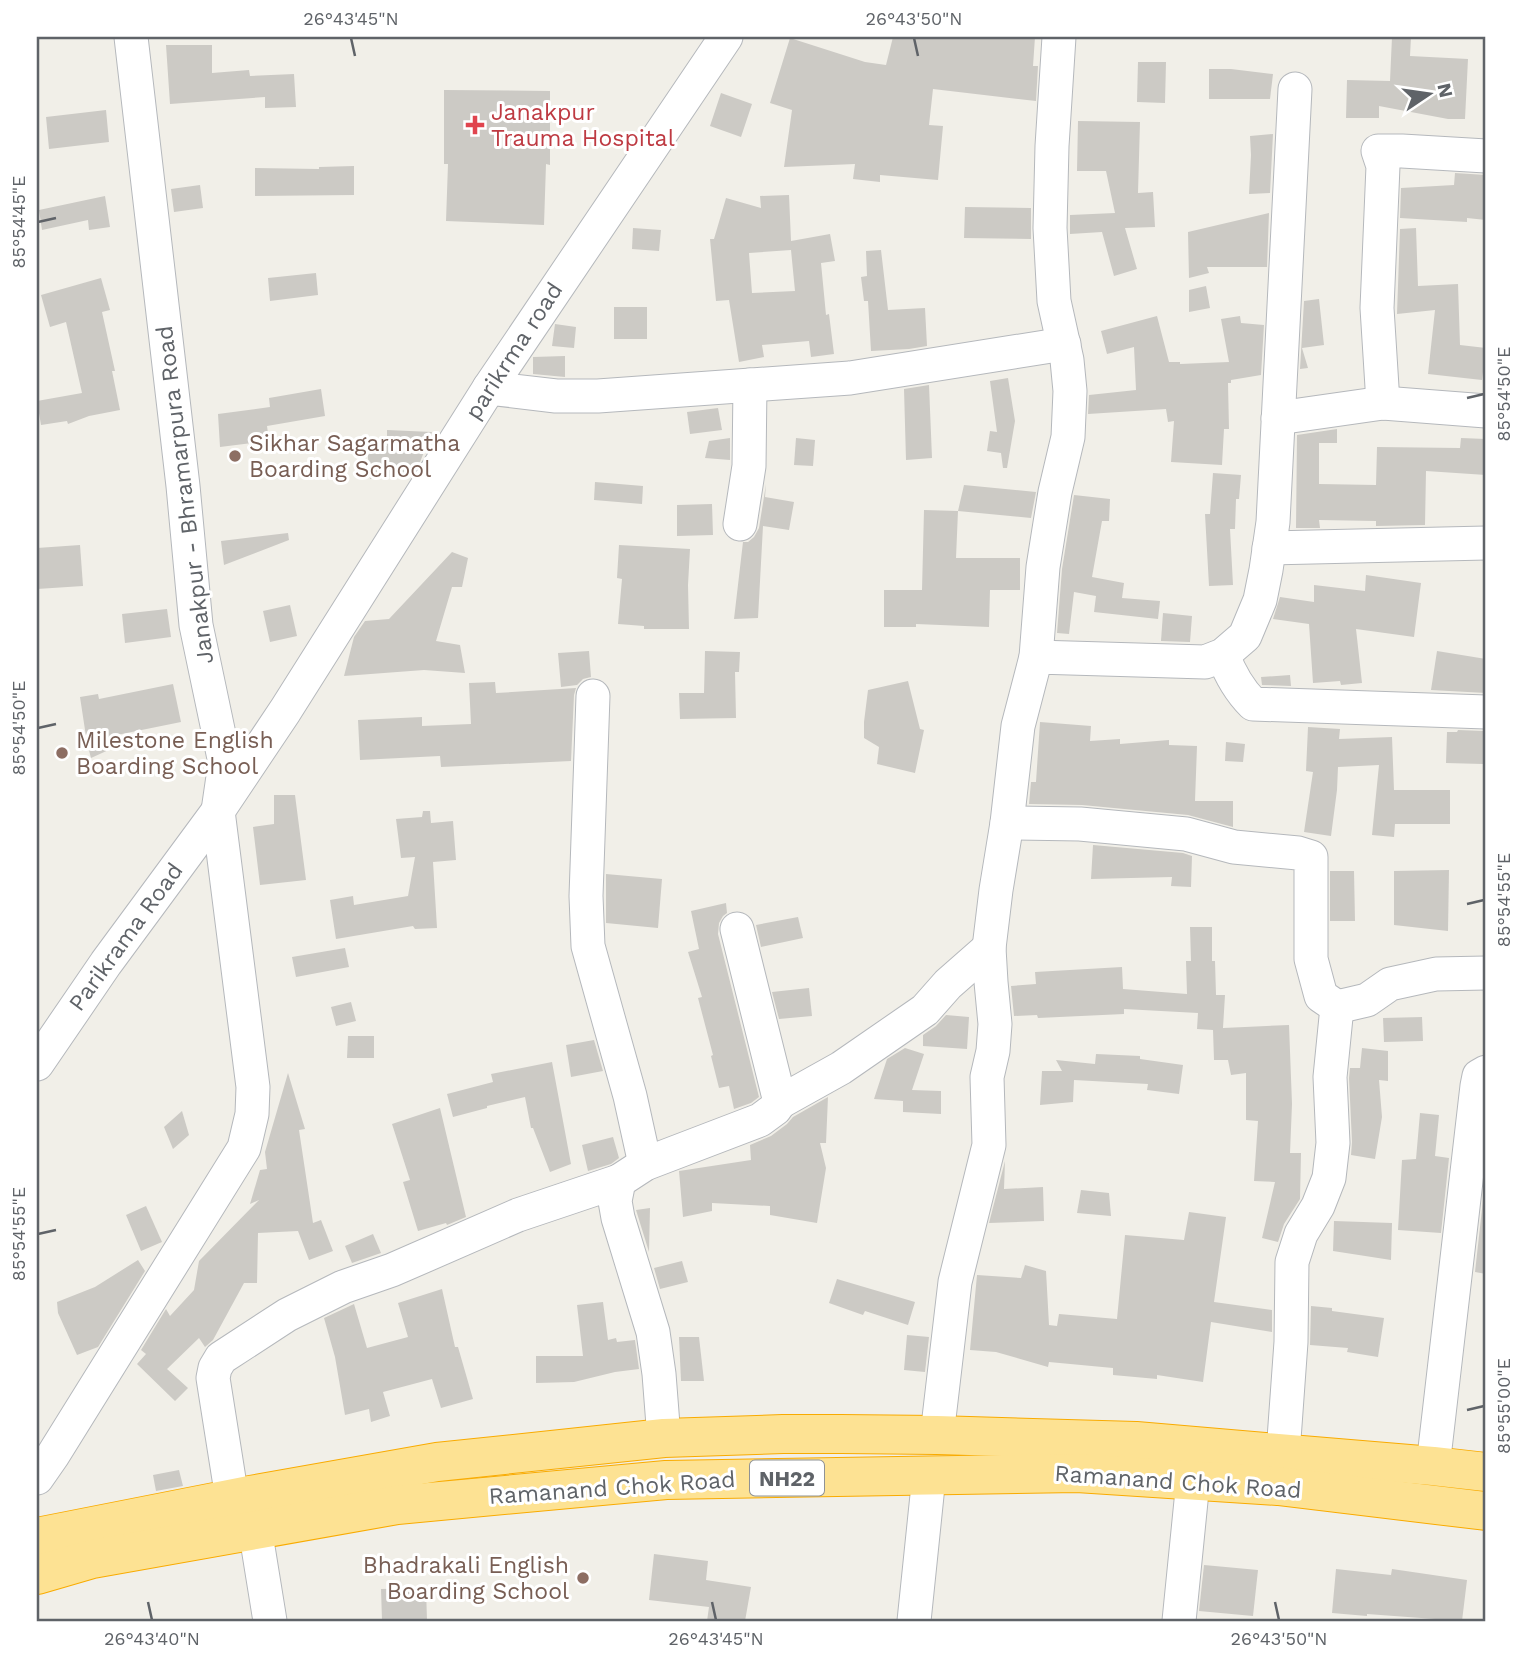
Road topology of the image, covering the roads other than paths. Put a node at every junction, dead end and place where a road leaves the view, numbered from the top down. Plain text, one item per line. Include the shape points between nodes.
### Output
1 (131, 37) edge
2 (726, 37) edge
3 (1059, 37) edge
4 (1295, 89) dead end
5 (1486, 156) edge
6 (1063, 344) junction
7 (750, 385) junction
8 (489, 388) junction
9 (1383, 403) junction
10 (1486, 411) edge
11 (1278, 418) junction
12 (740, 524) dead end
13 (1486, 543) edge
14 (1269, 548) junction
15 (1223, 655) junction
16 (1036, 657) junction
17 (593, 696) dead end
18 (1486, 712) edge
19 (218, 811) junction
20 (1007, 823) junction
21 (737, 929) dead end
22 (989, 948) junction
23 (1486, 973) edge
24 (1337, 1007) junction
25 (37, 1064) edge
26 (1486, 1072) edge
27 (780, 1102) junction
28 (632, 1172) junction
29 (937, 1435) junction
30 (664, 1438) junction
31 (1283, 1453) junction
32 (1433, 1466) junction
33 (1486, 1472) edge
34 (929, 1476) junction
35 (37, 1478) edge
36 (1194, 1481) junction
37 (246, 1507) junction
38 (1486, 1511) edge
39 (37, 1537) edge
40 (37, 1575) edge
41 (270, 1621) edge
42 (914, 1621) edge
43 (1179, 1621) edge

1 - 19 street, Janakpur - Bhramarpura Road via 196,625 225,763
2 - 8 street, parikrma road
3 - 6 street via 1050,228
4 - 11 street
5 - 9 street via 1378,151 1383,166 1377,308
6 - 7 street via 850,378
6 - 16 street via 1070,391 1068,437 1043,567
7 - 8 street via 598,396
7 - 12 street via 749,466
8 - 19 street, parikrma road
9 - 10 street
9 - 11 street
11 - 14 street
13 - 14 street
14 - 15 street via 1260,600 1245,636
15 - 16 street via 1205,662
15 - 18 street via 1239,690 1252,704
16 - 20 street via 1018,726
17 - 28 street via 588,946 630,1096
19 - 25 street, Parikrama Road
19 - 35 street, Janakpur - Bhramarpura Road via 253,1087 244,1148
20 - 22 street
20 - 24 street via 1186,834 1234,847 1311,857 1311,958 1321,996
21 - 27 street
22 - 27 street via 925,1010 841,1068
22 - 29 street via 996,1024 987,1077 989,1145 955,1282
23 - 24 street via 1436,974 1390,984 1367,1000
24 - 31 street via 1330,1077 1333,1143 1329,1178 1292,1262
26 - 32 street via 1479,1076 1477,1086
27 - 28 street via 760,1120
28 - 30 street via 615,1201 653,1332
28 - 37 street via 342,1287 287,1315 221,1359 213,1378
29 - 30 highway, Ramanand Chok Road / NH22
29 - 31 highway, Ramanand Chok Road / NH22 via 1136,1441
30 - 37 highway, Ramanand Chok Road / NH22 via 437,1462
31 - 32 highway, Ramanand Chok Road / NH22
32 - 33 highway, Ramanand Chok Road / NH22
34 - 36 highway, Ramanand Chok Road / NH22 via 1077,1473
34 - 37 highway, Ramanand Chok Road / NH22 via 666,1480 397,1505
34 - 42 street
36 - 38 highway, Ramanand Chok Road / NH22 via 1278,1486
36 - 43 street
37 - 39 highway, Ramanand Chok Road / NH22
37 - 40 highway, Ramanand Chok Road / NH22
37 - 41 street

